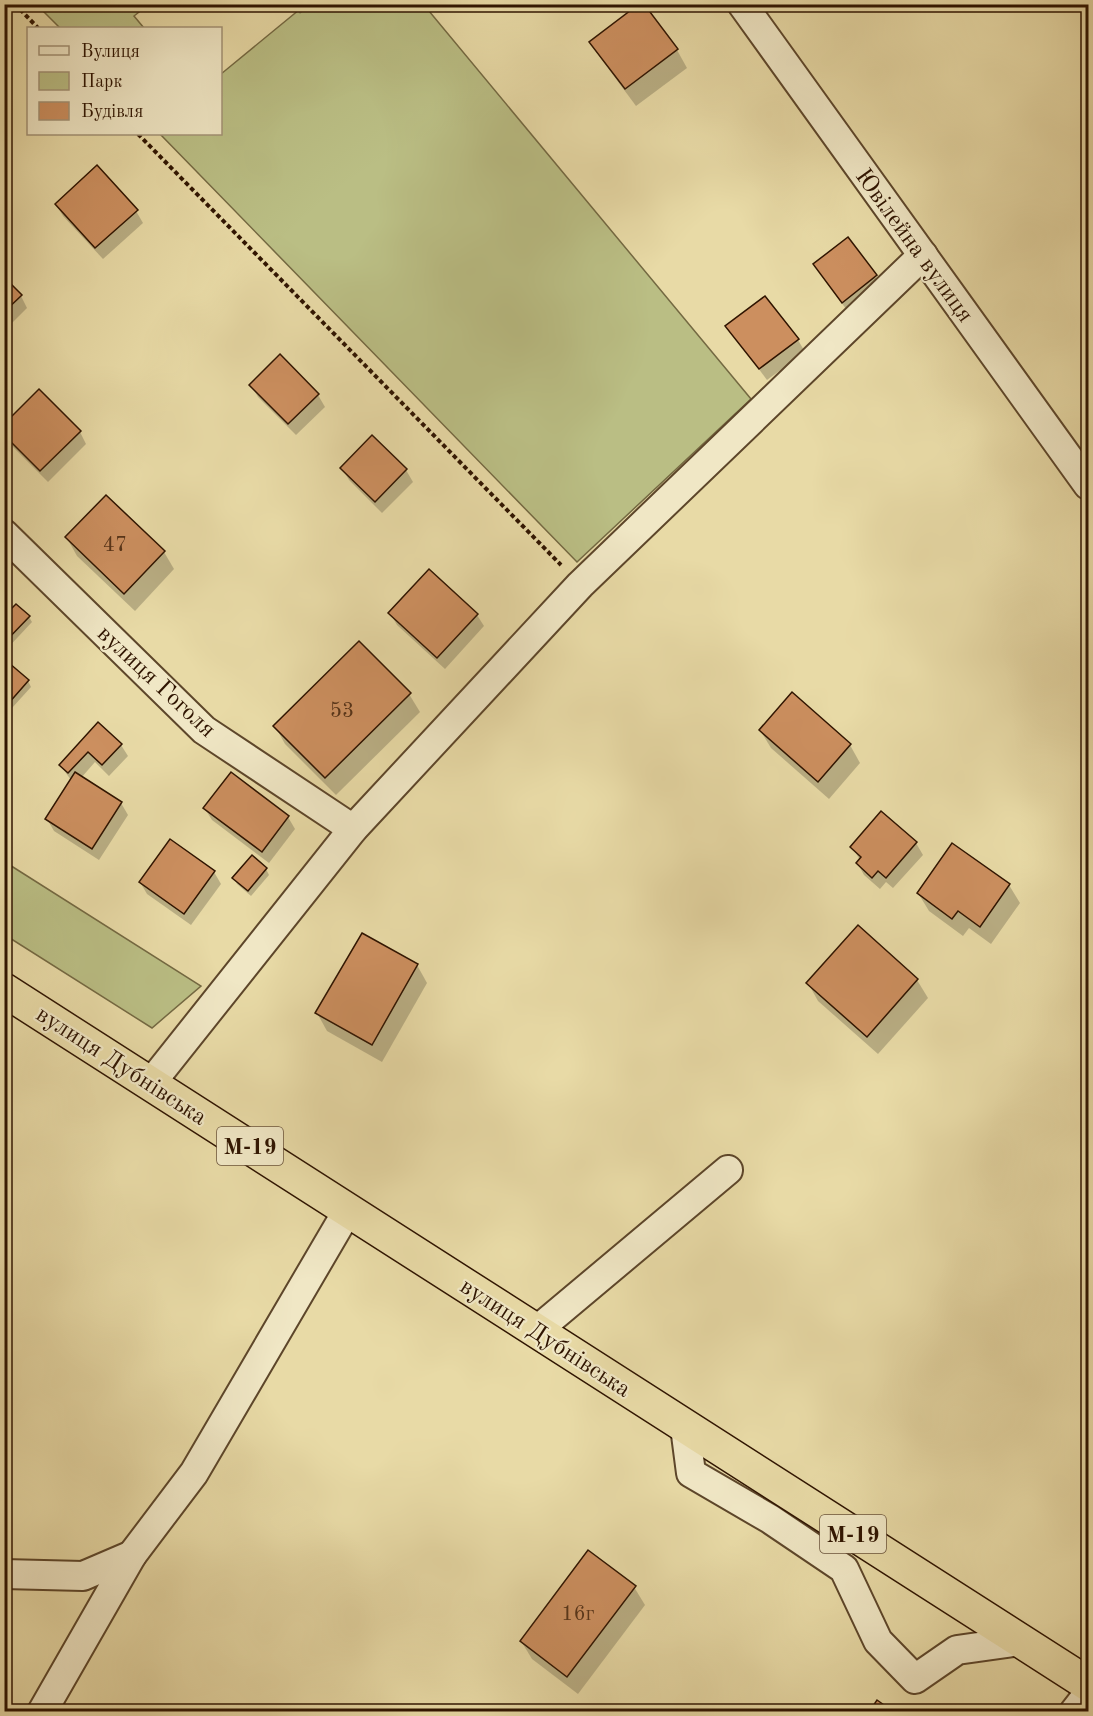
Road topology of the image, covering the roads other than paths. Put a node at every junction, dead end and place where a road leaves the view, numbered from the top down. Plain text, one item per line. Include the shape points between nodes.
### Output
1 (742, 4) edge
2 (923, 255) junction
3 (1089, 485) edge
4 (4, 534) edge
5 (353, 829) junction
6 (4, 990) edge
7 (151, 1083) junction
8 (728, 1170) dead end
9 (348, 1210) junction
10 (536, 1330) junction
11 (685, 1427) junction
12 (132, 1555) junction
13 (4, 1574) edge
14 (1021, 1641) junction
15 (1089, 1684) edge
16 (1089, 1694) edge
17 (42, 1712) edge
18 (1074, 1712) edge

1 - 2 street, Ювілейна вулиця
2 - 3 street, Ювілейна вулиця
2 - 5 street via 580,585
4 - 5 street, вулиця Гоголя via 204,730
5 - 7 street
6 - 7 highway, вулиця Дубнівська / М-19
7 - 9 highway, вулиця Дубнівська / М-19
8 - 10 street
9 - 10 highway, вулиця Дубнівська / М-19
9 - 12 street via 194,1473
10 - 11 highway, вулиця Дубнівська / М-19
11 - 14 highway, вулиця Дубнівська / М-19
11 - 14 street via 691,1473 770,1519 844,1569 878,1641 915,1679 957,1650
12 - 13 street via 83,1576
12 - 17 street
14 - 15 highway, вулиця Дубнівська / М-19
16 - 18 street

